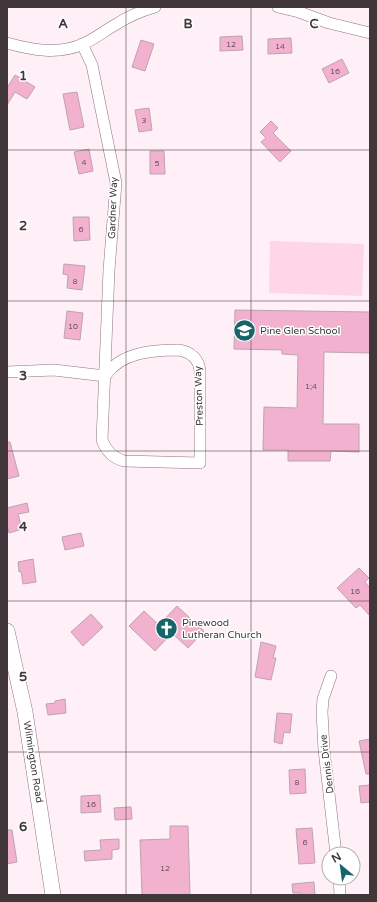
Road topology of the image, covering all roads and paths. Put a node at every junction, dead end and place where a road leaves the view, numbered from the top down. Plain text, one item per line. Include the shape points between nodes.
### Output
1 (155, 7) edge
2 (278, 7) edge
3 (370, 33) edge
4 (7, 43) edge
5 (82, 44) junction
6 (7, 372) edge
7 (105, 376) junction
8 (7, 631) edge
9 (331, 676) dead end
10 (335, 846) edge
11 (53, 895) edge

1 - 5 street via 128,17
2 - 3 street
4 - 5 street via 44,50 61,50
5 - 7 street, Gardner Way via 93,68 116,183 109,270
6 - 7 street via 54,370
7 - 7 street, Preston Way via 102,436 105,447 112,455 124,461 200,463 200,371 198,362 192,355 179,350 143,353 119,362
8 - 11 main road, Wilmington Road via 25,712
9 - 10 street, Dennis Drive via 323,699 322,712

